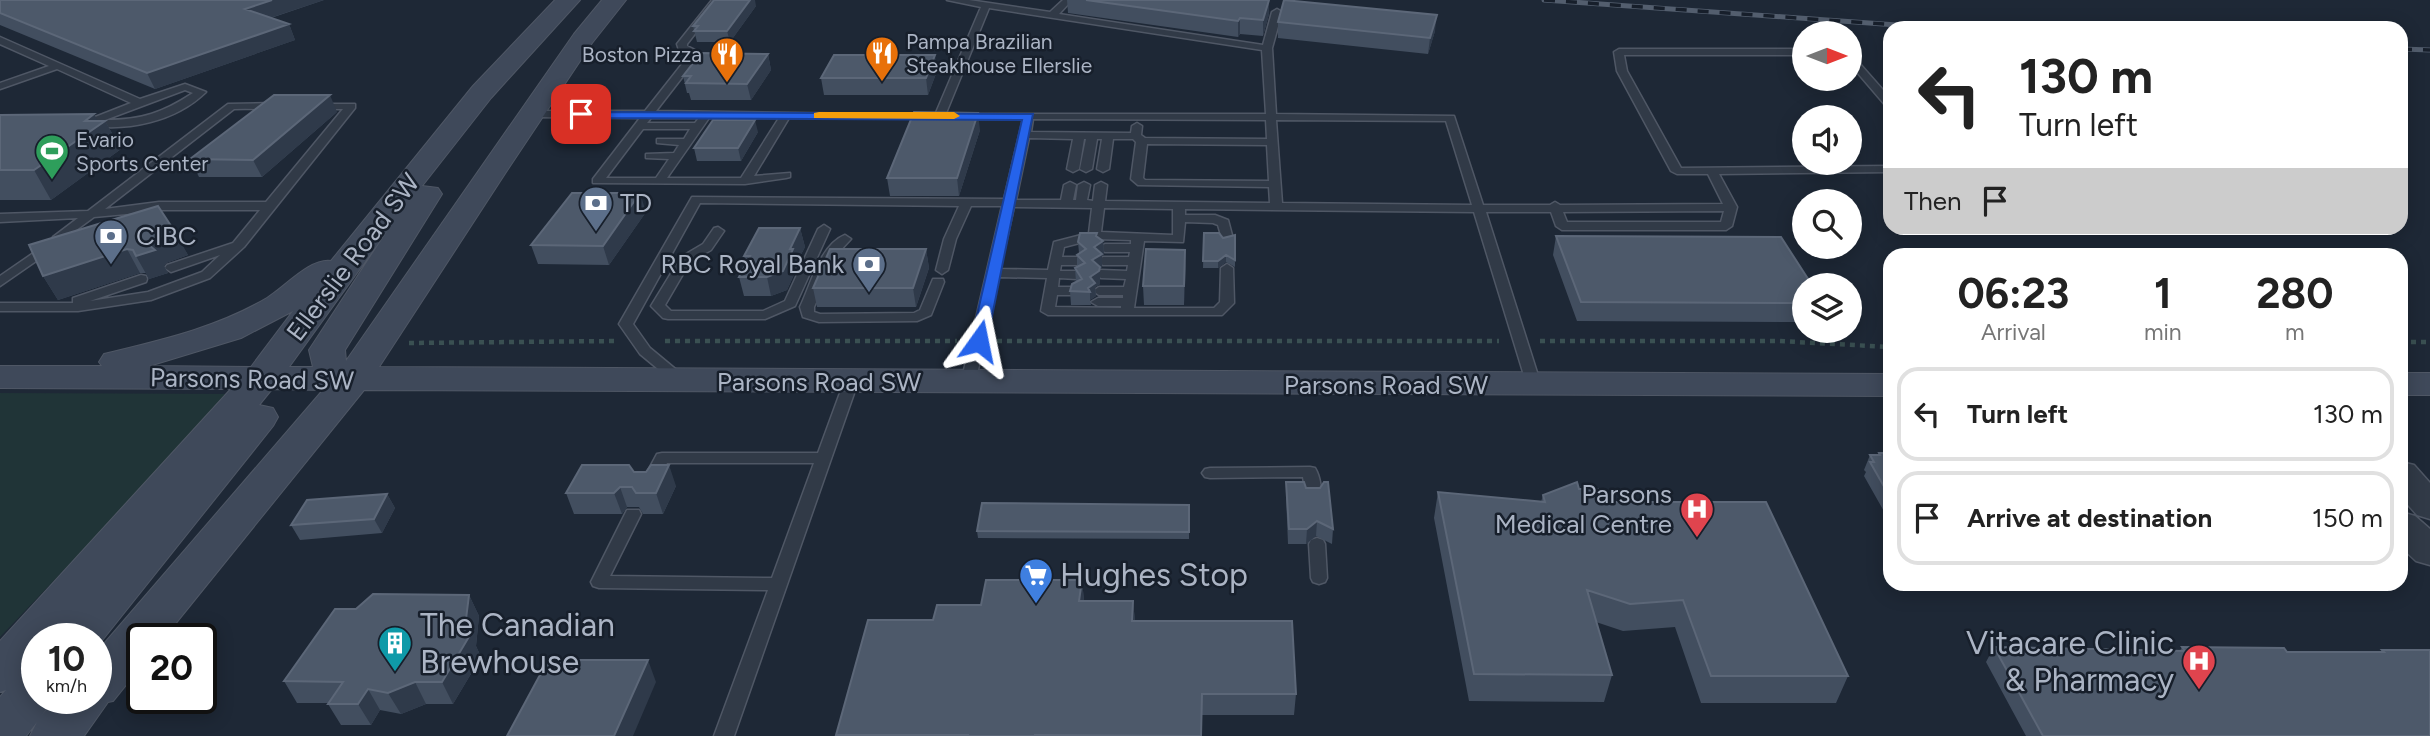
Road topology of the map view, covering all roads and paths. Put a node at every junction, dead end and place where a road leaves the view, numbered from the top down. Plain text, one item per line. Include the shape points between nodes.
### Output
1 (568, 0) edge
2 (614, 0) edge
3 (717, 0) edge
4 (951, 0) edge
5 (1028, 0) edge
6 (1068, 0) edge
7 (986, 5) junction
8 (1018, 10) junction
9 (1277, 12) dead end
10 (1052, 15) junction
11 (0, 40) edge
12 (1267, 48) junction
13 (1792, 52) edge
14 (58, 66) junction
15 (1862, 72) edge
16 (0, 86) edge
17 (1883, 96) edge
18 (140, 103) junction
19 (285, 106) edge
20 (298, 106) edge
21 (531, 114) junction
22 (648, 114) junction
23 (706, 115) junction
24 (786, 115) junction
25 (940, 116) junction
26 (1029, 116) junction
27 (1137, 117) junction
28 (1269, 117) junction
29 (77, 122) edge
30 (90, 123) junction
31 (639, 126) junction
32 (698, 126) junction
33 (1025, 135) junction
34 (1079, 135) junction
35 (1092, 135) junction
36 (1108, 135) junction
37 (1139, 139) junction
38 (661, 141) dead end
39 (687, 142) junction
40 (1271, 142) junction
41 (440, 144) junction
42 (650, 156) dead end
43 (677, 156) junction
44 (1073, 169) dead end
45 (1086, 169) dead end
46 (1102, 169) dead end
47 (1883, 169) edge
48 (1711, 170) junction
49 (786, 175) dead end
50 (659, 181) junction
51 (745, 181) junction
52 (1273, 184) junction
53 (1070, 185) dead end
54 (1084, 185) dead end
55 (1101, 185) dead end
56 (967, 202) junction
57 (1010, 203) junction
58 (1066, 204) junction
59 (1081, 204) junction
60 (1098, 204) junction
61 (159, 206) junction
62 (268, 206) junction
63 (1276, 206) junction
64 (1555, 206) junction
65 (1731, 207) junction
66 (1479, 209) junction
67 (1179, 211) junction
68 (91, 214) junction
69 (0, 218) edge
70 (372, 229) junction
71 (824, 229) dead end
72 (718, 231) dead end
73 (1095, 235) junction
74 (845, 239) dead end
75 (1227, 239) edge
76 (57, 240) junction
77 (240, 244) junction
78 (1135, 255) junction
79 (1055, 261) junction
80 (171, 268) dead end
81 (1227, 268) dead end
82 (994, 273) junction
83 (141, 279) edge
84 (0, 282) edge
85 (1073, 296) edge
86 (1098, 296) edge
87 (1050, 297) junction
88 (1129, 302) junction
89 (0, 307) edge
90 (60, 307) junction
91 (621, 341) dead end
92 (663, 341) dead end
93 (952, 341) dead end
94 (1011, 341) dead end
95 (1485, 341) dead end
96 (1560, 341) dead end
97 (2408, 342) edge
98 (2430, 342) edge
99 (414, 343) dead end
100 (1883, 347) edge
101 (0, 376) edge
102 (261, 379) junction
103 (351, 381) junction
104 (681, 381) junction
105 (851, 382) junction
106 (968, 383) junction
107 (2408, 384) edge
108 (2430, 384) edge
109 (1534, 385) junction
110 (1883, 385) edge
111 (824, 457) junction
112 (1210, 473) dead end
113 (2408, 482) edge
114 (647, 486) edge
115 (1313, 496) edge
116 (2430, 506) edge
117 (633, 514) dead end
118 (2408, 531) edge
119 (1317, 544) dead end
120 (2430, 551) edge
121 (1319, 578) dead end
122 (779, 584) junction
123 (90, 623) edge
124 (112, 668) edge
125 (0, 673) edge
126 (21, 706) edge
127 (73, 714) edge
128 (0, 732) edge
129 (54, 736) edge
130 (724, 736) edge

1 - 41 main road, Ellerslie Road SW
2 - 21 main road
3 - 22 lane via 682,44 696,53
4 - 7 lane
5 - 8 lane
6 - 10 lane
7 - 8 lane
7 - 25 lane
8 - 10 lane
9 - 12 lane
10 - 12 lane
11 - 14 lane
12 - 28 lane
13 - 48 lane via 1619,52 1622,71 1677,171
14 - 16 lane
14 - 18 lane
15 - 17 lane
18 - 30 lane
18 - 30 lane via 185,87 201,92 170,114 135,124
19 - 68 lane via 232,106
20 - 62 lane via 351,106
21 - 22 lane
21 - 103 main road
22 - 23 lane
22 - 31 lane
23 - 24 lane
23 - 32 lane
24 - 25 lane
24 - 51 lane
25 - 26 lane
26 - 27 lane
26 - 33 lane
27 - 28 lane
27 - 37 lane
28 - 40 lane
28 - 66 lane via 1450,118
29 - 30 lane
31 - 32 lane
31 - 50 lane via 623,156 597,181
32 - 39 lane
33 - 34 lane
33 - 57 lane
34 - 35 lane
34 - 44 lane
35 - 36 lane
35 - 45 lane
36 - 37 lane
36 - 46 lane
37 - 40 lane
37 - 52 lane via 1137,178 1142,183
38 - 39 lane
39 - 43 lane
40 - 52 lane
41 - 70 main road, Ellerslie Road SW
41 - 103 main road via 440,172 327,350 331,368
42 - 43 lane
43 - 50 lane
47 - 48 lane
48 - 65 lane
49 - 51 lane
50 - 51 lane
52 - 63 lane
53 - 58 lane
54 - 59 lane
55 - 60 lane
56 - 57 lane
56 - 74 lane via 926,312 917,317 819,318 808,314 831,252
56 - 104 lane via 696,199 626,324 645,351
57 - 58 lane
57 - 82 lane
58 - 59 lane
59 - 60 lane
60 - 67 lane
60 - 73 lane
61 - 62 lane
61 - 68 lane
61 - 76 lane
62 - 77 lane
63 - 66 lane
63 - 67 lane
64 - 65 lane
64 - 65 lane via 1562,226 1726,226
64 - 66 lane
66 - 109 lane
67 - 75 lane via 1224,223
67 - 78 lane via 1179,239
68 - 69 lane
68 - 76 lane
70 - 101 main road via 289,300 229,332 154,355
70 - 102 main road, Ellerslie Road SW
71 - 72 lane via 790,303 765,315 668,315 658,306 685,260 706,247
73 - 78 lane
73 - 79 lane via 1058,245
76 - 84 lane
77 - 80 lane
77 - 90 lane via 206,275 151,296
78 - 78 lane via 1103,261
78 - 88 lane
79 - 79 lane via 1078,261
79 - 82 lane
79 - 87 lane
81 - 88 lane via 1227,303 1217,312
82 - 106 lane
83 - 90 lane
85 - 87 lane
86 - 88 lane
87 - 88 lane via 1048,311
89 - 90 lane
91 - 99 path
92 - 93 path
94 - 95 path
96 - 100 path via 1779,341
97 - 98 path
101 - 102 main road, Parsons Road SW
102 - 103 main road, Parsons Road SW
102 - 123 main road via 270,394 264,411
102 - 125 main road, Ellerslie Road SW
103 - 104 main road, Parsons Road SW
103 - 124 main road
104 - 105 main road, Parsons Road SW
105 - 106 main road, Parsons Road SW
105 - 111 lane
106 - 109 main road, Parsons Road SW
107 - 108 main road
109 - 110 main road, Parsons Road SW
111 - 114 lane via 662,457
111 - 122 lane
112 - 115 lane via 1310,472
113 - 116 street
117 - 122 lane via 599,582
118 - 120 street
119 - 121 lane
122 - 130 lane
126 - 128 main road
127 - 129 main road

